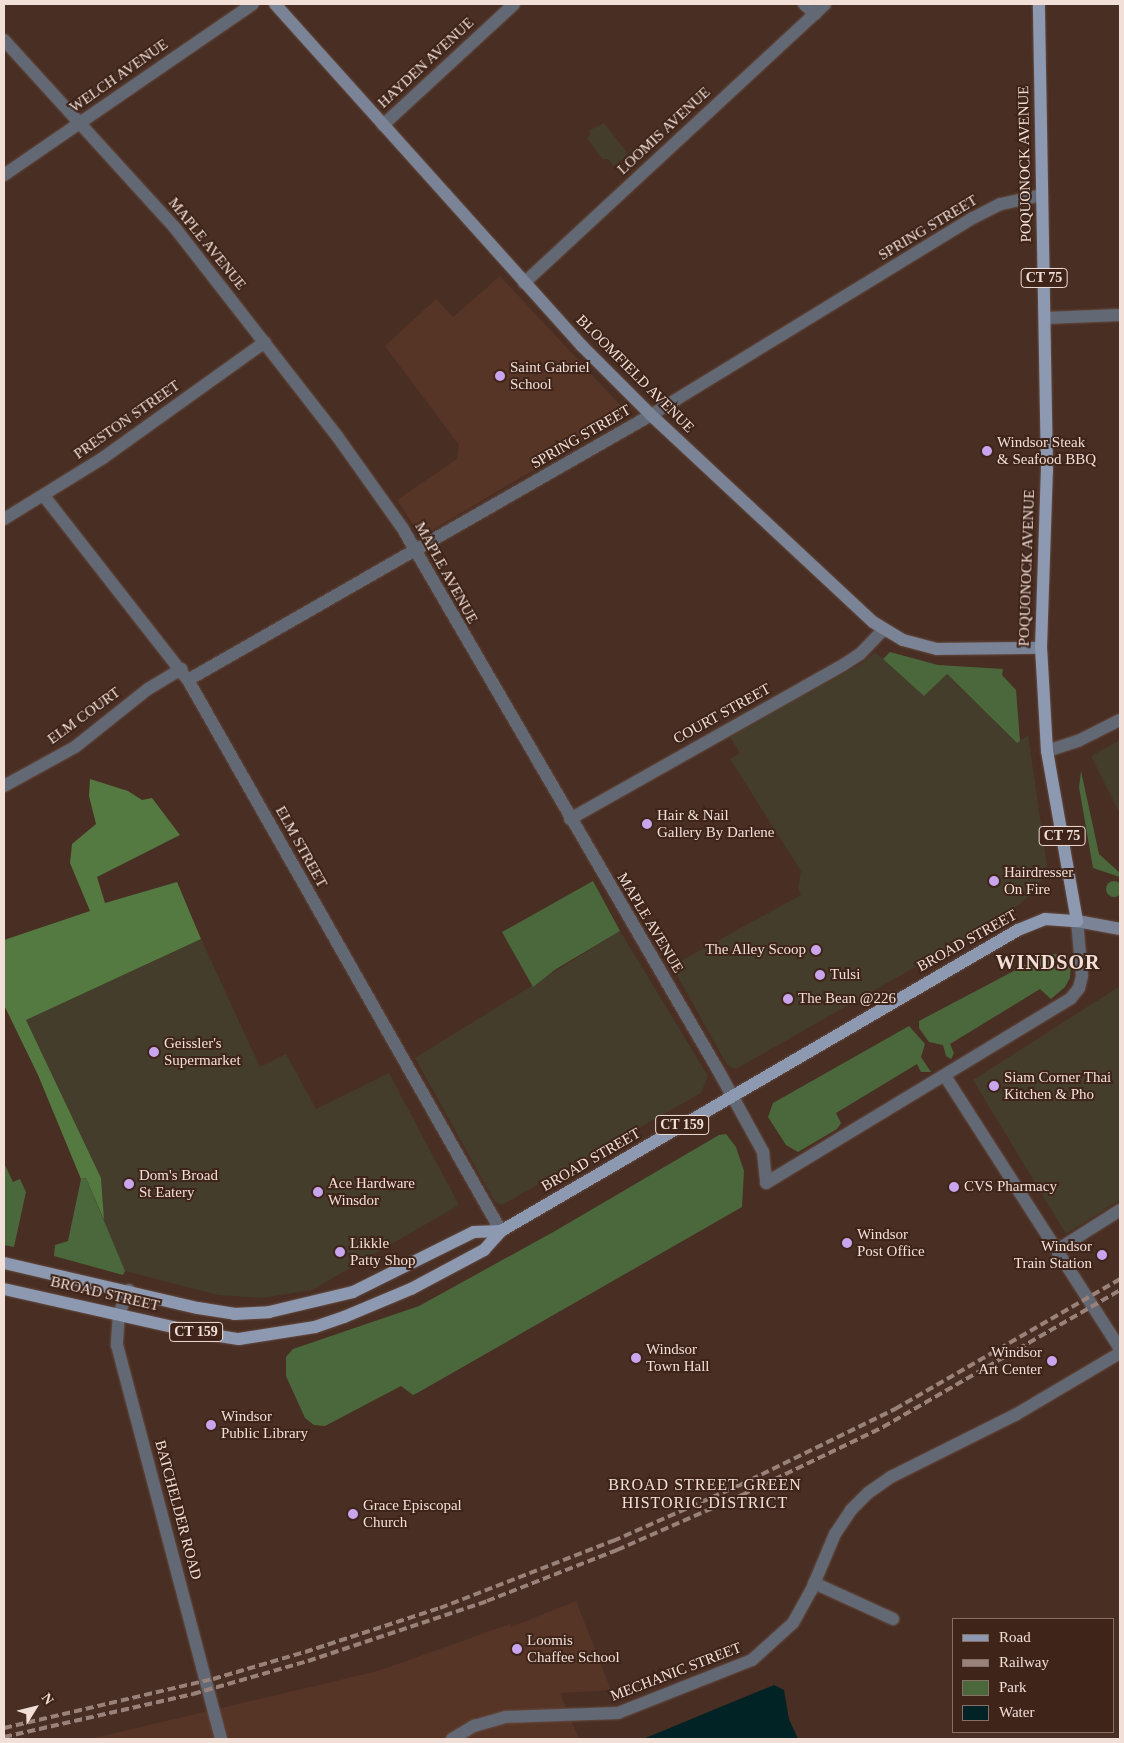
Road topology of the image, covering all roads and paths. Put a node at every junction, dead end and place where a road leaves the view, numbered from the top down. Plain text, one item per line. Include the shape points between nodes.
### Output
1 (253, 4) edge
2 (275, 4) edge
3 (514, 4) edge
4 (804, 4) edge
5 (826, 4) edge
6 (1039, 4) edge
7 (815, 14) junction
8 (4, 40) edge
9 (80, 123) junction
10 (383, 125) junction
11 (4, 175) edge
12 (1042, 195) junction
13 (524, 283) junction
14 (1120, 315) edge
15 (1045, 318) junction
16 (265, 342) junction
17 (651, 415) junction
18 (44, 496) junction
19 (4, 519) edge
20 (417, 551) junction
21 (883, 630) junction
22 (1041, 648) junction
23 (184, 674) junction
24 (1120, 720) edge
25 (1048, 751) junction
26 (4, 786) edge
27 (570, 819) junction
28 (1077, 921) junction
29 (1120, 930) edge
30 (946, 1076) junction
31 (731, 1096) junction
32 (1120, 1210) edge
33 (501, 1232) junction
34 (1057, 1250) junction
35 (4, 1263) edge
36 (4, 1289) edge
37 (130, 1290) junction
38 (333, 1298) junction
39 (269, 1312) junction
40 (120, 1314) junction
41 (344, 1318) junction
42 (273, 1335) junction
43 (1120, 1351) edge
44 (814, 1583) junction
45 (892, 1619) dead end
46 (221, 1739) edge
47 (452, 1739) edge

1 - 9 street, WELCH AVENUE
2 - 10 main road, BLOOMFIELD AVENUE
3 - 10 street, HAYDEN AVENUE
4 - 7 street
5 - 7 street, LOOMIS AVENUE
6 - 12 main road, POQUONOCK AVENUE / CT 75
7 - 13 street, LOOMIS AVENUE
8 - 9 street, MAPLE AVENUE
9 - 11 street, WELCH AVENUE
9 - 16 street, MAPLE AVENUE via 175,228
10 - 13 main road, BLOOMFIELD AVENUE
12 - 15 main road, POQUONOCK AVENUE / CT 75
12 - 17 street, SPRING STREET via 1010,201 973,218
13 - 17 main road, BLOOMFIELD AVENUE
14 - 15 street
15 - 22 main road, POQUONOCK AVENUE / CT 75 via 1047,471
16 - 18 street, PRESTON STREET
16 - 20 street, MAPLE AVENUE via 368,479
17 - 20 street, SPRING STREET
17 - 21 main road, BLOOMFIELD AVENUE
18 - 19 street, PRESTON STREET
18 - 23 street, ELM STREET
20 - 23 street, SPRING STREET
20 - 27 street, MAPLE AVENUE
21 - 22 main road, BLOOMFIELD AVENUE via 903,640 937,649
21 - 27 street, COURT STREET via 854,658
22 - 25 main road, POQUONOCK AVENUE / CT 75
23 - 26 street, ELM COURT via 148,689 75,747
23 - 33 street, ELM STREET
24 - 25 street via 1078,741
25 - 28 main road, POQUONOCK AVENUE / CT 75
27 - 31 street, MAPLE AVENUE
28 - 29 main road, CT 159
28 - 30 street via 1083,968 1076,993 1058,1008
28 - 31 main road, BROAD STREET / CT 159 via 1045,919 1018,930
30 - 31 street, MAPLE AVENUE via 766,1183 765,1157
30 - 34 street
31 - 33 main road, BROAD STREET / CT 159
32 - 34 street
33 - 38 main road, BROAD STREET / CT 159 via 474,1232 398,1271
33 - 41 main road, BROAD STREET / CT 159 via 484,1250 411,1289
34 - 43 street
35 - 37 main road, BROAD STREET / CT 159
36 - 40 main road, BROAD STREET / CT 159
37 - 39 main road, BROAD STREET / CT 159 via 234,1314
37 - 40 street, BATCHELDER ROAD
38 - 39 main road, BROAD STREET / CT 159
38 - 41 main road
39 - 42 main road
40 - 42 main road, BROAD STREET / CT 159 via 240,1339
40 - 46 street, BATCHELDER ROAD via 117,1346
41 - 42 main road, BROAD STREET / CT 159
43 - 44 street, MECHANIC STREET via 1015,1415 891,1477 868,1493 839,1528
44 - 45 street
44 - 47 street, MECHANIC STREET via 804,1607 781,1637 736,1669 618,1713 505,1716 474,1726

